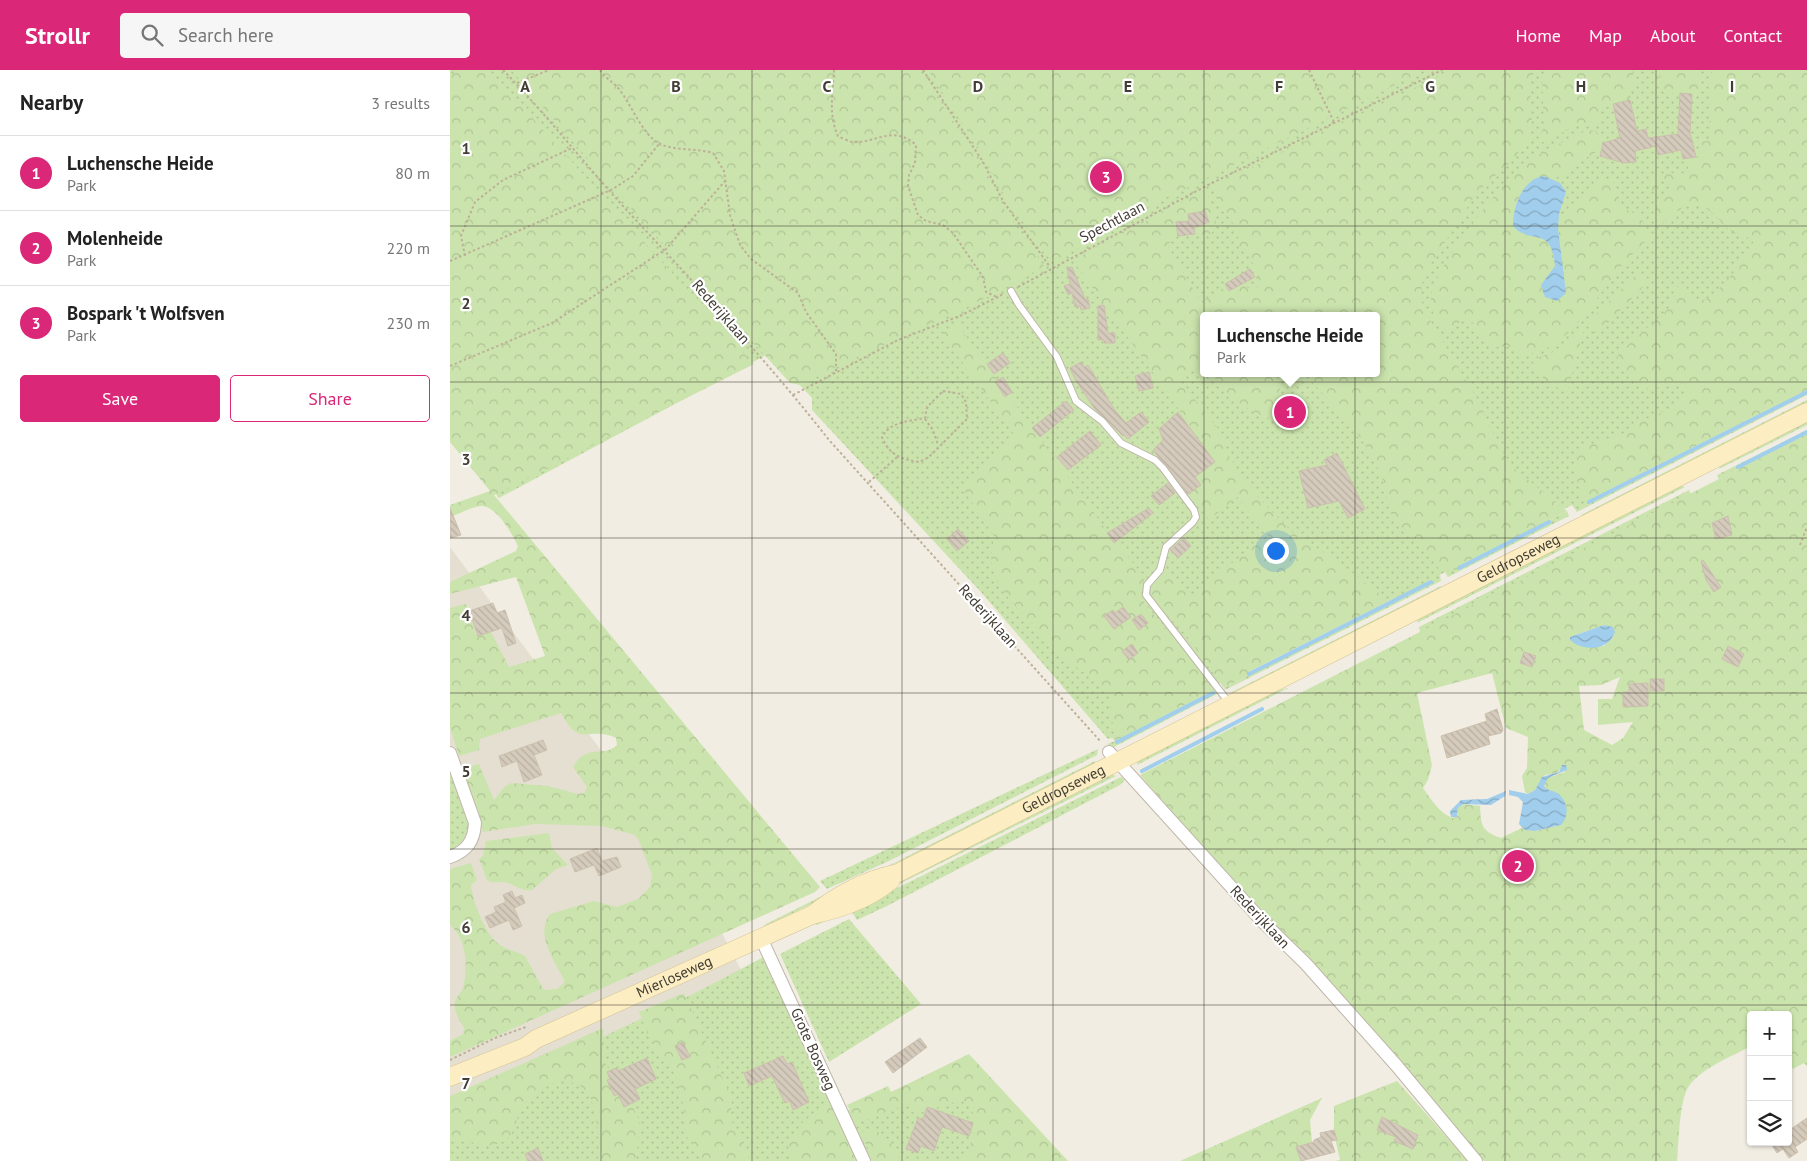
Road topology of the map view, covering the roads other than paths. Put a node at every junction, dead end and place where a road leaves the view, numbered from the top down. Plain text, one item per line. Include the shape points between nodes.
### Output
1 (1011, 291) road end
2 (1807, 412) edge
3 (1230, 705) junction
4 (450, 754) edge
5 (1114, 757) junction
6 (450, 857) edge
7 (838, 902) joint
8 (760, 938) junction
9 (450, 1077) edge
10 (864, 1161) edge
11 (1476, 1161) edge

1 - 3 lane via 1057,357 1076,401 1102,421 1122,443 1155,460 1196,517 1166,547 1160,570 1147,584 1146,595
2 - 3 main road, Geldropseweg
3 - 5 main road, Geldropseweg
4 - 6 street via 475,823 475,834 471,844
5 - 7 main road, Geldropseweg via 898,873 877,891
5 - 11 street, Rederijklaan via 1263,922 1306,964
7 - 8 main road, Mierloseweg
8 - 9 main road, Mierloseweg via 536,1039 525,1047
8 - 10 street, Grote Bosweg

